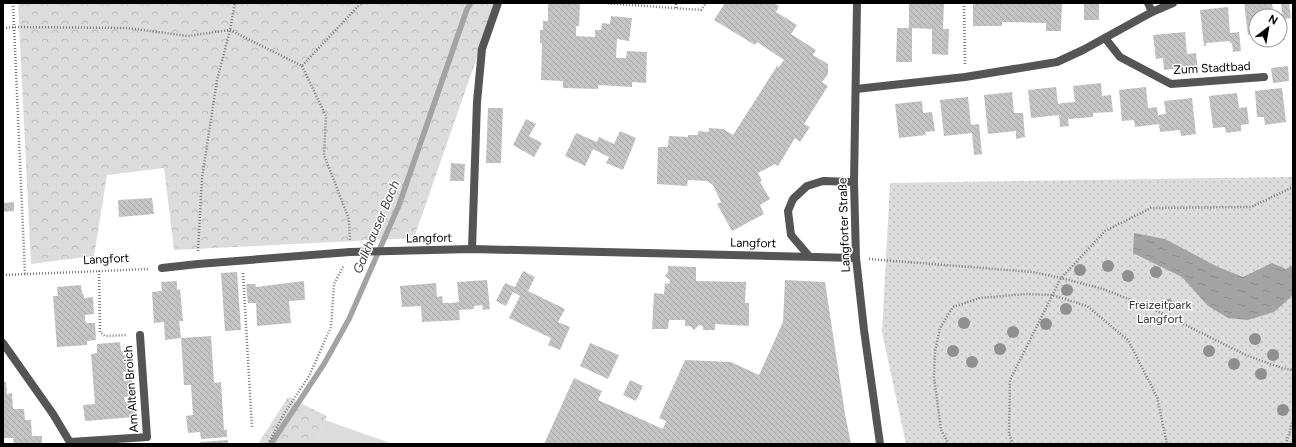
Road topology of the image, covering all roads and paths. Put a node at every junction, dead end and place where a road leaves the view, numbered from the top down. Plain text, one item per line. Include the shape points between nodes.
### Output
1 (13, 3) edge
2 (235, 3) edge
3 (361, 3) edge
4 (498, 3) edge
5 (605, 3) edge
6 (676, 3) edge
7 (706, 3) edge
8 (857, 3) edge
9 (964, 3) edge
10 (1148, 3) edge
11 (1173, 3) edge
12 (620, 4) edge
13 (676, 8) junction
14 (1152, 12) junction
15 (14, 27) junction
16 (3, 28) edge
17 (230, 30) junction
18 (1105, 38) junction
19 (302, 66) junction
20 (965, 77) junction
21 (1264, 77) dead end
22 (856, 88) junction
23 (854, 182) junction
24 (1293, 187) edge
25 (472, 249) junction
26 (350, 252) junction
27 (809, 256) junction
28 (856, 258) junction
29 (242, 260) junction
30 (198, 264) junction
31 (162, 268) joint
32 (99, 271) junction
33 (3, 275) edge
34 (25, 275) junction
35 (1061, 278) junction
36 (1052, 295) junction
37 (140, 335) joint
38 (3, 343) edge
39 (1293, 370) edge
40 (1293, 420) edge
41 (252, 428) dead end
42 (70, 443) edge
43 (268, 444) edge
44 (880, 444) edge
45 (949, 444) edge
46 (1012, 444) edge
47 (1167, 444) edge
48 (1286, 444) edge

1 - 15 path
2 - 17 path
3 - 19 path
4 - 25 street via 482,48 477,102
5 - 12 path
6 - 13 path
7 - 13 path via 701,10
8 - 22 street, Langforter Straße
9 - 20 path
10 - 14 street
11 - 14 street
12 - 13 path
14 - 18 street
15 - 16 path
15 - 17 path via 127,28 188,36
15 - 34 path
17 - 19 path
17 - 30 path via 217,80 202,178
18 - 20 street via 1057,62
18 - 21 street, Zum Stadtbad via 1120,56 1171,84
19 - 26 path via 326,116 324,155 349,219
20 - 22 street
22 - 23 street, Langforter Straße
23 - 27 street via 823,181 807,186 793,199 788,212 791,235
23 - 28 street, Langforter Straße
24 - 35 path via 1251,207 1151,208 1105,231
25 - 26 street, Langfort
25 - 27 street, Langfort
26 - 29 street, Langfort
26 - 43 path via 334,284 331,327 309,376
27 - 28 street, Langfort
28 - 35 path via 1033,272
28 - 44 street, Langforter Straße
29 - 30 street, Langfort
29 - 41 path
30 - 31 street, Langfort
31 - 32 path, Langfort
32 - 34 path, Langfort
32 - 37 path via 100,332 105,336
33 - 34 path, Langfort
35 - 36 path
35 - 39 path via 1104,289 1149,307 1248,356
36 - 45 path via 1026,294 980,298 953,307 940,328 935,351 934,377 941,430
36 - 46 path via 1010,380 1009,434
36 - 47 path via 1087,306 1128,340 1157,397
37 - 42 street, Am Alten Broich via 147,437
38 - 42 street, Am Alten Broich via 53,414
40 - 48 path

